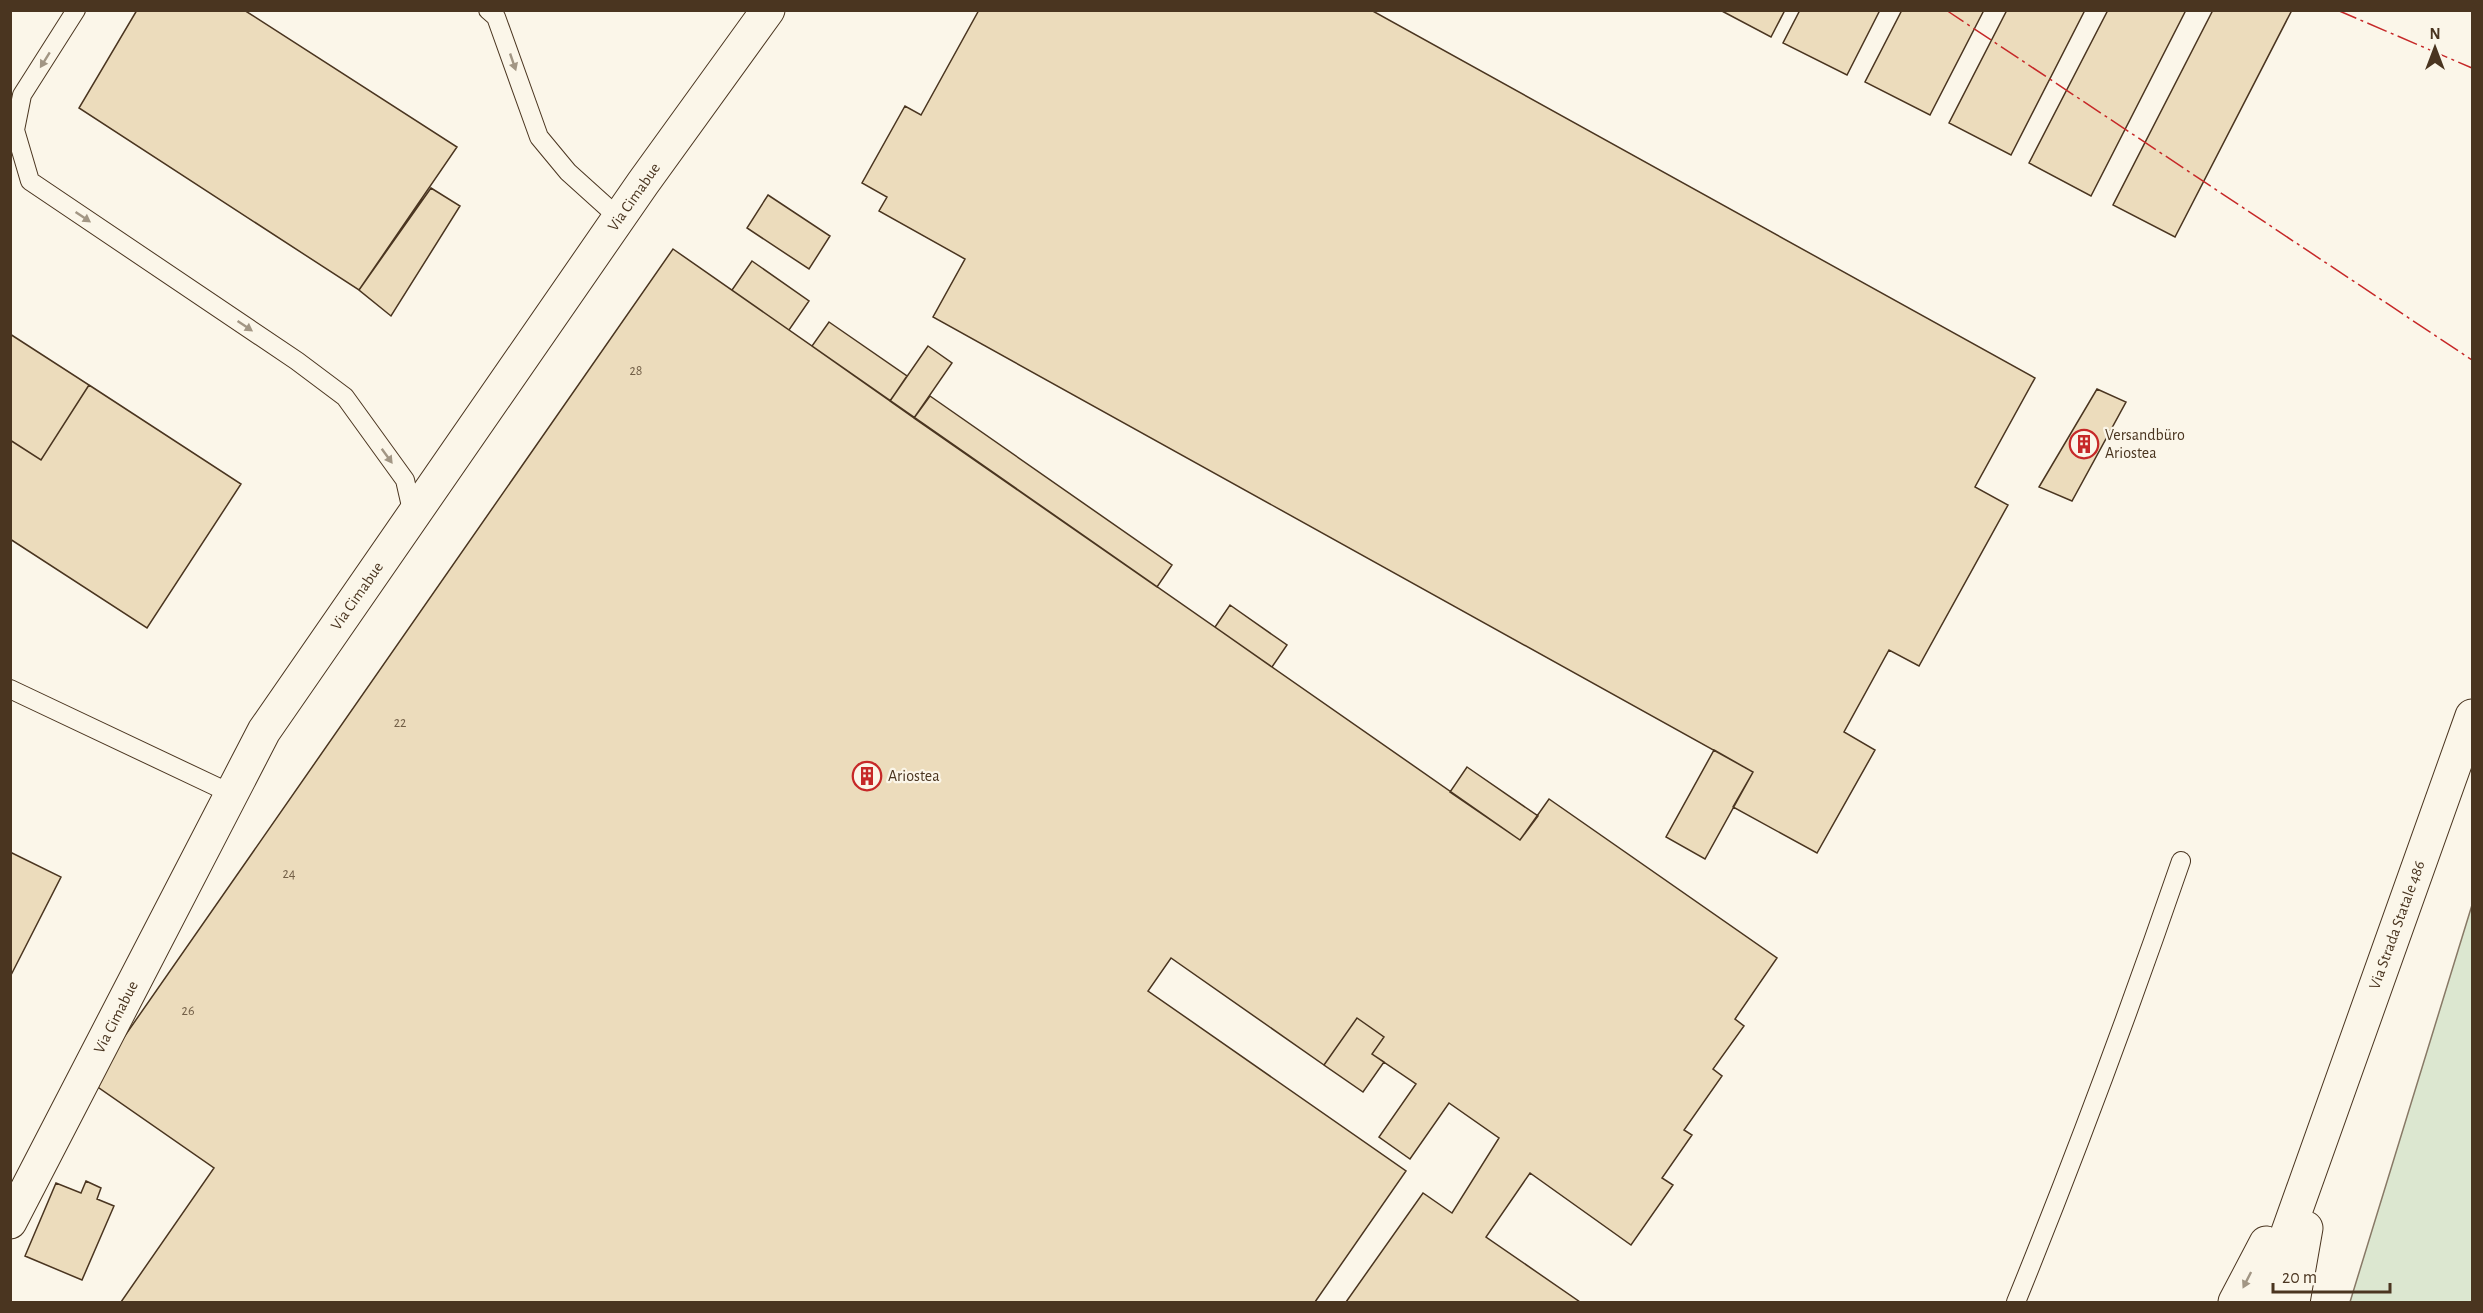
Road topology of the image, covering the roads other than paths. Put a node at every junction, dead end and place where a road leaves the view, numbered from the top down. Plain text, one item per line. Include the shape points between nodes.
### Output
1 (76, 10) edge
2 (488, 10) edge
3 (768, 10) edge
4 (619, 218) junction
5 (413, 515) junction
6 (10, 689) edge
7 (2472, 716) edge
8 (232, 794) junction
9 (2181, 861) dead end
10 (2322, 1134) junction
11 (10, 1222) edge
12 (2016, 1302) edge
13 (2235, 1302) edge
14 (2263, 1302) edge
15 (2293, 1302) edge

1 -> 5 lane via 22,95 15,130 30,181 345,397 405,480
2 -> 4 lane via 496,17 539,137 568,172
3 - 4 street, Via Cimabue
4 - 5 street, Via Cimabue
5 - 8 street, Via Cimabue via 264,731
6 - 8 lane
7 - 10 street, Via Strada Statale 486
8 - 11 street, Via Cimabue
9 - 12 lane
10 -> 13 street
10 - 14 street
10 - 15 street

